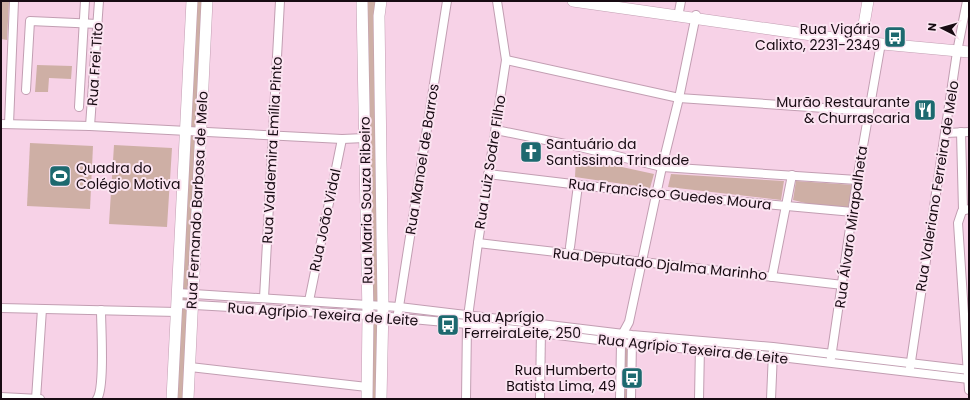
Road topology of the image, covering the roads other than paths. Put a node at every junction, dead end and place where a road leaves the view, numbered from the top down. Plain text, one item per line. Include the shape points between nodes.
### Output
1 (14, 1) edge
2 (85, 1) edge
3 (99, 1) edge
4 (192, 1) edge
5 (207, 1) edge
6 (280, 1) edge
7 (362, 1) edge
8 (382, 1) edge
9 (447, 1) edge
10 (497, 1) edge
11 (573, 1) edge
12 (620, 1) edge
13 (868, 1) edge
14 (967, 1) edge
15 (680, 9) edge
16 (696, 17) junction
17 (84, 24) junction
18 (98, 24) junction
19 (861, 42) junction
20 (881, 44) junction
21 (957, 52) junction
22 (969, 52) edge
23 (506, 60) junction
24 (26, 90) dead end
25 (679, 98) junction
26 (79, 107) dead end
27 (868, 111) junction
28 (5, 124) edge
29 (90, 126) junction
30 (496, 130) junction
31 (185, 131) junction
32 (200, 132) junction
33 (965, 132) edge
34 (945, 133) junction
35 (273, 135) junction
36 (365, 138) junction
37 (342, 139) junction
38 (662, 168) junction
39 (488, 174) junction
40 (792, 175) junction
41 (857, 180) junction
42 (578, 185) junction
43 (656, 194) junction
44 (786, 206) junction
45 (966, 210) edge
46 (853, 212) junction
47 (478, 243) junction
48 (570, 248) dead end
49 (642, 263) junction
50 (772, 277) junction
51 (843, 285) junction
52 (178, 292) junction
53 (193, 294) junction
54 (264, 298) junction
55 (309, 302) junction
56 (193, 306) junction
57 (399, 307) junction
58 (1, 308) edge
59 (177, 308) junction
60 (42, 309) junction
61 (101, 310) junction
62 (368, 310) junction
63 (383, 311) junction
64 (469, 314) junction
65 (398, 317) junction
66 (629, 322) junction
67 (542, 323) junction
68 (467, 324) junction
69 (541, 333) junction
70 (622, 333) junction
71 (632, 335) junction
72 (700, 341) junction
73 (621, 343) junction
74 (631, 344) junction
75 (773, 347) junction
76 (700, 350) junction
77 (832, 354) junction
78 (772, 356) junction
79 (831, 363) junction
80 (190, 368) junction
81 (910, 368) junction
82 (968, 370) edge
83 (968, 379) edge
84 (367, 387) junction
85 (969, 390) edge
86 (1, 398) edge
87 (36, 399) edge
88 (40, 399) edge
89 (97, 399) edge
90 (172, 399) edge
91 (188, 399) edge
92 (367, 399) edge
93 (381, 399) edge
94 (466, 399) edge
95 (540, 399) edge
96 (620, 399) edge
97 (630, 399) edge
98 (699, 399) edge
99 (771, 399) edge

1 - 28 street
2 - 17 street
3 - 18 street, Rua Frei Tito
4 - 31 street, Rua Fernando Barbosa de Melo
5 - 32 street, Rua Fernando Barbosa de Melo
6 - 35 street, Rua Valdemira Emília Pinto
7 - 36 street, Rua Maria Souza Ribeiro
8 - 63 street, Rua Maria Souza Ribeiro via 380,16
9 - 57 street, Rua Manoel de Barros
10 - 23 street, Rua Luiz Sodre Filho
11 - 15 street
12 - 15 street
13 - 19 street
14 - 21 street, Rua Valeriano Ferreira de Melo
15 - 16 street
16 - 19 street
16 - 25 street
17 - 18 street
17 - 24 street via 30,21
17 - 26 street
18 - 29 street, Rua Frei Tito
19 - 20 street
20 - 21 street
20 - 27 street, Rua Álvaro Mirapalheta
21 - 22 street
21 - 34 street, Rua Valeriano Ferreira de Melo
23 - 25 street
23 - 30 street, Rua Luiz Sodre Filho
25 - 27 street
25 - 38 street
27 - 41 street, Rua Álvaro Mirapalheta
28 - 29 street
29 - 31 street
30 - 38 street via 580,147
30 - 39 street, Rua Luiz Sodre Filho
31 - 32 street
31 - 52 street, Rua Fernando Barbosa de Melo
32 - 35 street
32 - 53 street, Rua Fernando Barbosa de Melo
33 - 34 street
33 - 45 street
34 - 81 street, Rua Valeriano Ferreira de Melo
35 - 37 street
35 - 54 street, Rua Valdemira Emília Pinto
36 - 37 street
36 - 62 street, Rua Maria Souza Ribeiro
37 - 55 street, Rua João Vidal
38 - 40 street
38 - 43 street
39 - 42 street, Rua Francisco Guedes Moura
39 - 47 street, Rua Luiz Sodre Filho
40 - 41 street
40 - 44 street
41 - 46 street, Rua Álvaro Mirapalheta
42 - 43 street, Rua Francisco Guedes Moura
42 - 48 street
43 - 44 street, Rua Francisco Guedes Moura
43 - 49 street
44 - 46 street, Rua Francisco Guedes Moura
44 - 50 street
45 - 82 street via 958,223
46 - 51 street, Rua Álvaro Mirapalheta
47 - 49 street, Rua Deputado Djalma Marinho
47 - 64 street, Rua Luiz Sodre Filho
49 - 50 street, Rua Deputado Djalma Marinho
49 - 66 street
50 - 51 street, Rua Deputado Djalma Marinho
51 - 77 street, Rua Álvaro Mirapalheta
52 - 53 street, Rua Agrípio Texeira de Leite
52 - 59 street, Rua Fernando Barbosa de Melo
53 - 54 street, Rua Agrípio Texeira de Leite
53 - 56 street, Rua Fernando Barbosa de Melo
54 - 55 street, Rua Agrípio Texeira de Leite
55 - 62 street, Rua Agrípio Texeira de Leite via 337,303
56 - 59 street, Rua Agrípio Texeira de Leite
56 - 62 street, Rua Agrípio Texeira de Leite
56 - 80 street, Rua Fernando Barbosa de Melo
57 - 63 street, Rua Agrípio Texeira de Leite
57 - 64 street, Rua Agrípio Texeira de Leite
57 - 65 street, Rua Manoel de Barros
58 - 60 street, Rua Agrípio Texeira de Leite
59 - 61 street, Rua Agrípio Texeira de Leite
59 - 90 street, Rua Fernando Barbosa de Melo
60 - 61 street, Rua Agrípio Texeira de Leite
60 - 87 street
61 - 89 street via 102,374 100,395
62 - 63 street, Rua Agrípio Texeira de Leite
62 - 84 street, Rua Maria Souza Ribeiro
63 - 65 street, Rua Agrípio Texeira de Leite
63 - 93 street, Rua Maria Souza Ribeiro
64 - 67 street, Rua Agrípio Texeira de Leite
64 - 68 street, Rua Luiz Sodre Filho
65 - 68 street, Rua Agrípio Texeira de Leite
66 - 70 street
66 - 71 street
67 - 69 street
67 - 70 street, Rua Agrípio Texeira de Leite
68 - 69 street, Rua Agrípio Texeira de Leite
68 - 94 street, Rua Luiz Sodre Filho
69 - 73 street, Rua Agrípio Texeira de Leite
69 - 95 street
70 - 71 street, Rua Agrípio Texeira de Leite
70 - 73 street
71 - 72 street, Rua Agrípio Texeira de Leite
71 - 74 street
72 - 75 street, Rua Agrípio Texeira de Leite
72 - 76 street
73 - 74 street, Rua Agrípio Texeira de Leite
73 - 96 street
74 - 76 street, Rua Agrípio Texeira de Leite
74 - 97 street
75 - 77 street, Rua Agrípio Texeira de Leite
75 - 78 street
76 - 78 street, Rua Agrípio Texeira de Leite
76 - 98 street
77 - 79 street, Rua Álvaro Mirapalheta
77 - 81 street, Rua Agrípio Texeira de Leite
78 - 79 street, Rua Agrípio Texeira de Leite
78 - 99 street
79 - 81 street, Rua Agrípio Texeira de Leite
80 - 84 street
80 - 91 street, Rua Fernando Barbosa de Melo
81 - 82 street, Rua Agrípio Texeira de Leite
81 - 83 street, Rua Agrípio Texeira de Leite
82 - 83 street
83 - 85 street
84 - 92 street, Rua Maria Souza Ribeiro
86 - 87 street
87 - 88 street

